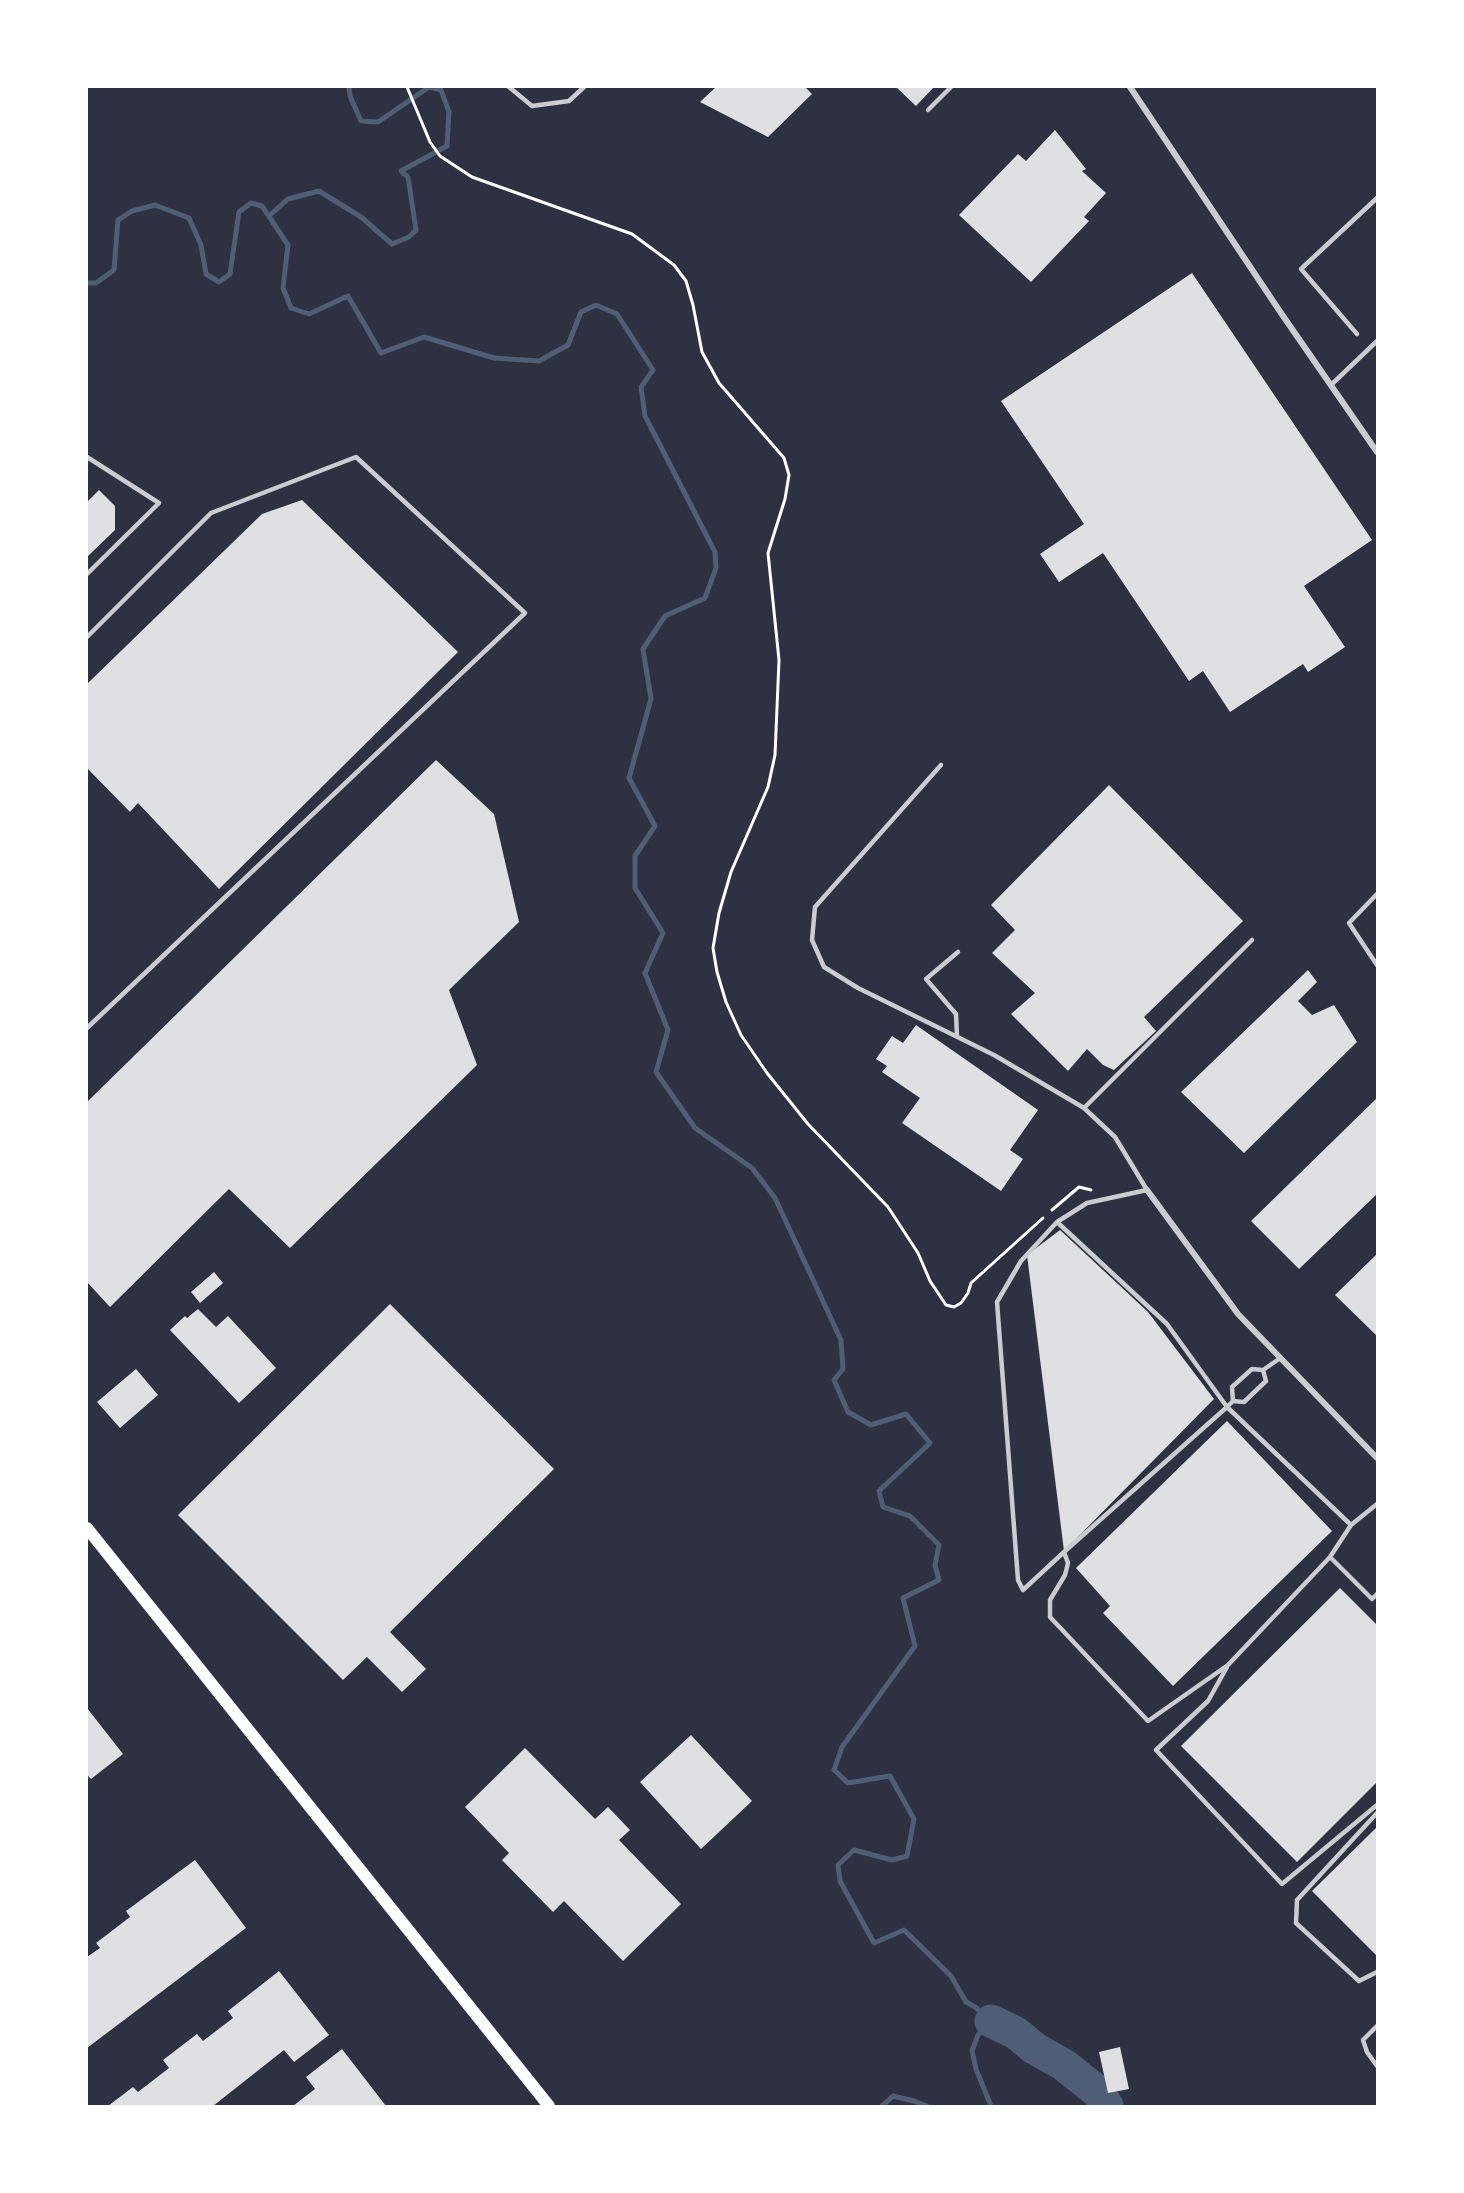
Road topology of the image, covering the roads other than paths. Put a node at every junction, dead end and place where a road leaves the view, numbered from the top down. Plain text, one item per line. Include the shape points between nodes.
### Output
1 (509, 87) edge
2 (584, 87) edge
3 (951, 87) edge
4 (1130, 87) edge
5 (928, 110) dead end
6 (1377, 198) edge
7 (1358, 334) dead end
8 (1376, 344) edge
9 (1331, 385) junction
10 (1377, 452) edge
11 (87, 457) edge
12 (87, 574) edge
13 (87, 637) edge
14 (941, 765) dead end
15 (1377, 894) edge
16 (1252, 940) dead end
17 (958, 952) dead end
18 (1377, 965) edge
19 (87, 1028) edge
20 (957, 1036) junction
21 (1084, 1107) junction
22 (1147, 1190) junction
23 (1057, 1222) junction
24 (1279, 1359) junction
25 (1263, 1370) junction
26 (1233, 1401) junction
27 (1227, 1407) junction
28 (1377, 1458) edge
29 (1377, 1504) edge
30 (1351, 1525) junction
31 (87, 1528) edge
32 (1064, 1552) junction
33 (1330, 1557) junction
34 (1377, 1594) edge
35 (1228, 1665) junction
36 (1377, 1805) edge
37 (1377, 1813) edge
38 (1377, 1972) edge
39 (1377, 2026) edge
40 (1377, 2066) edge
41 (549, 2106) edge

1 - 2 lane via 532,106 569,102
3 - 5 lane
4 - 9 street
6 - 7 lane via 1301,269
8 - 9 lane
9 - 10 street
11 - 12 lane via 159,503
13 - 19 lane via 211,513 356,457 525,613
14 - 20 lane via 815,908 812,940 824,967
15 - 18 lane via 1349,923
16 - 21 lane
17 - 20 lane via 927,979 956,1014
20 - 21 lane
21 - 22 lane via 1115,1137
22 - 23 lane via 1087,1203
22 - 24 street via 1238,1314
23 - 27 lane via 1167,1324
23 - 32 lane via 1021,1261 997,1302 1018,1580 1023,1590
24 - 25 lane
24 - 28 street
25 - 26 lane via 1252,1370 1232,1387
25 - 26 lane via 1266,1381 1244,1402
26 - 27 lane
27 - 30 lane
27 - 32 lane
29 - 30 lane
30 - 33 lane
31 - 41 main road
32 - 35 lane via 1068,1563 1050,1600 1050,1617 1148,1721
33 - 34 lane via 1372,1599
33 - 35 lane
35 - 36 lane via 1208,1701 1156,1750 1282,1884
37 - 38 lane via 1297,1900 1296,1923 1359,1981
39 - 40 lane via 1363,2040

